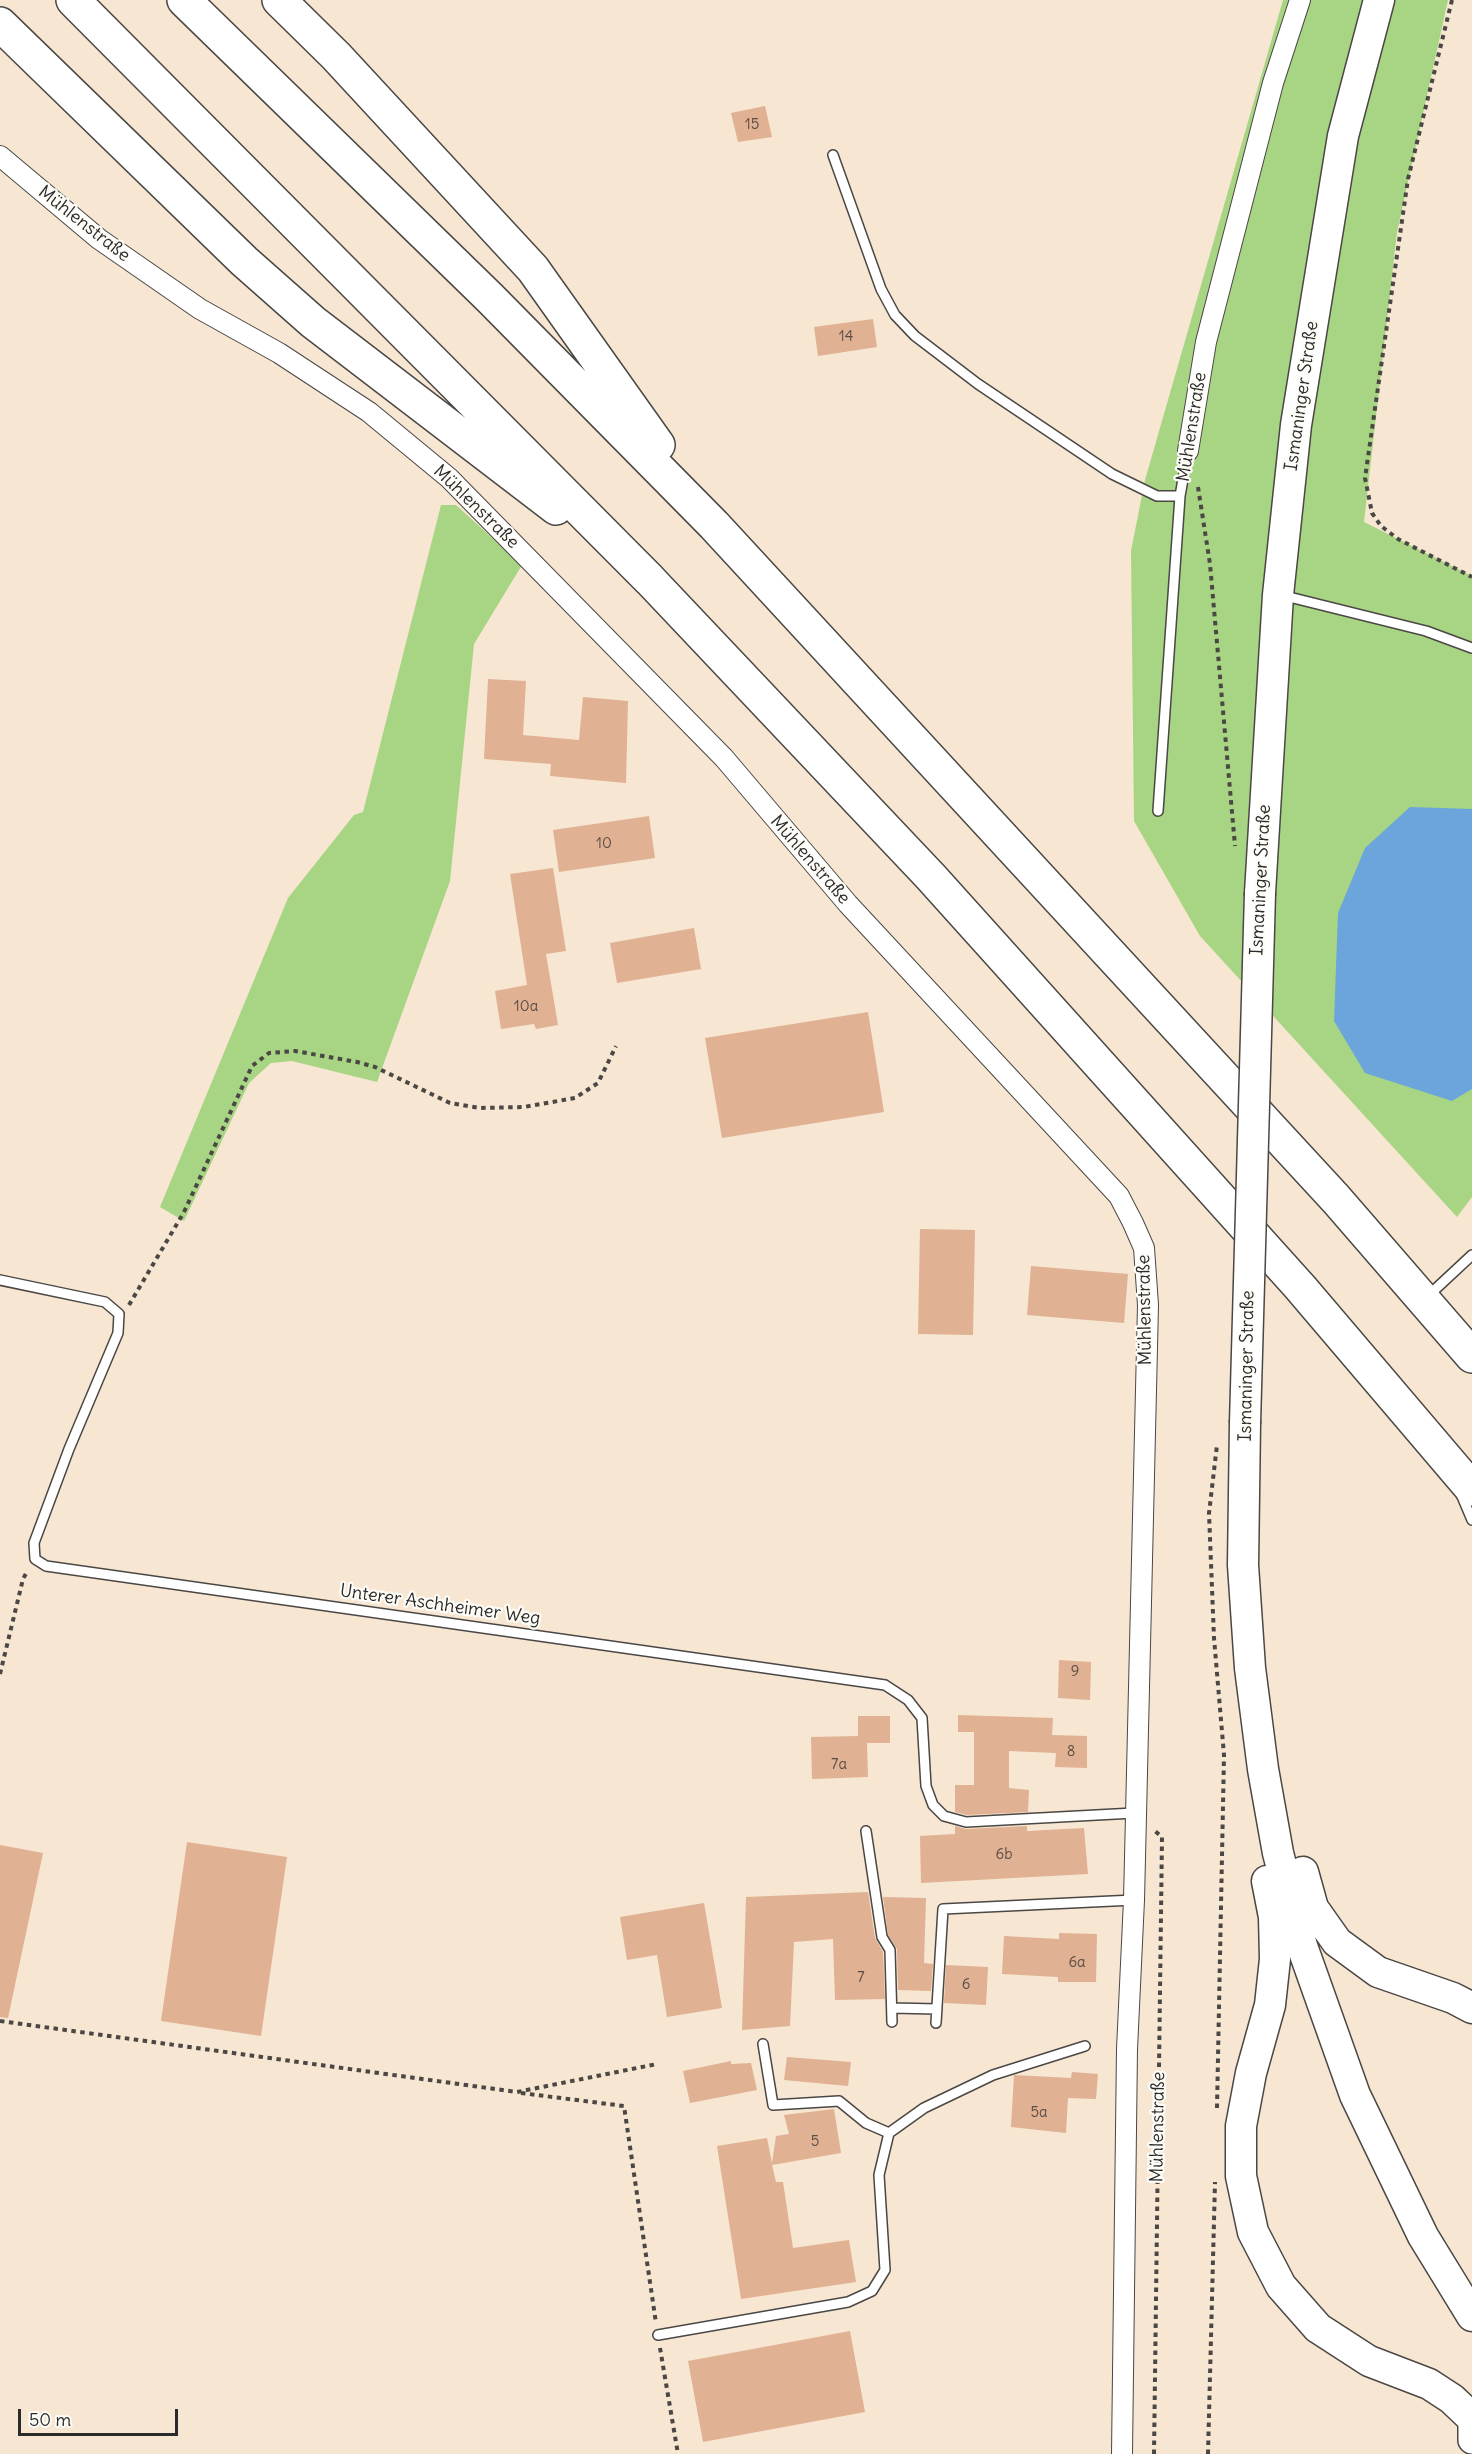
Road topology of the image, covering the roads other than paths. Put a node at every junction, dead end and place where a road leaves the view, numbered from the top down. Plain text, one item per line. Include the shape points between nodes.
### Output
1 (73, 0) edge
2 (184, 0) edge
3 (279, 0) edge
4 (1300, 0) edge
5 (1379, 0) edge
6 (0, 24) edge
7 (833, 155) dead end
8 (0, 156) edge
9 (1188, 451) joint
10 (1180, 496) junction
11 (714, 525) junction
12 (650, 580) junction
13 (1278, 595) junction
14 (1472, 648) edge
15 (1158, 811) dead end
16 (1472, 1255) edge
17 (0, 1280) edge
18 (1424, 1300) junction
19 (1472, 1356) edge
20 (1444, 1453) junction
21 (1472, 1489) edge
22 (1472, 1520) edge
23 (1263, 1769) junction
24 (1134, 1813) junction
25 (866, 1831) dead end
26 (1134, 1900) junction
27 (892, 2008) junction
28 (1472, 2008) edge
29 (937, 2010) junction
30 (892, 2022) dead end
31 (936, 2023) dead end
32 (763, 2044) dead end
33 (1085, 2046) dead end
34 (889, 2133) junction
35 (1472, 2316) edge
36 (658, 2335) road end
37 (1472, 2418) edge
38 (1472, 2440) edge
39 (1122, 2454) edge

1 - 12 highway
2 - 11 highway via 490,298
3 - 11 highway via 533,269
4 - 9 street, Mühlenstraße via 1273,83 1206,342
5 - 13 main road, Ismaninger Straße via 1343,136 1318,278 1296,425
6 - 12 highway via 235,253 313,322
7 - 10 lane, Mühlenstraße via 881,289 895,315 915,336 978,384 1112,474 1157,496
8 - 24 street, Mühlenstraße via 99,239 200,309 279,353 369,412 449,478 724,758 848,904 1119,1196 1144,1248 1148,1305
9 - 10 lane, Mühlenstraße
10 - 15 lane
11 - 18 highway via 1128,971
12 - 20 highway via 1021,974
13 - 14 lane via 1416,628
13 - 23 main road, Ismaninger Straße, bridge via 1232,1428 1245,1608
16 - 18 lane
17 - 24 lane, Unterer Aschheimer Weg via 105,1302 119,1314 118,1334 34,1543 35,1559 46,1566 885,1685 909,1700 922,1718 926,1786 933,1805 944,1816 966,1822
18 - 19 highway
20 - 21 highway
20 - 22 lane
23 - 28 main road via 1285,1805 1313,1908 1337,1942 1378,1972
23 - 35 main road via 1278,1853 1302,1946 1355,2095 1423,2236
23 - 37 main road via 1255,1815 1274,1917 1275,1959 1270,2005 1241,2126 1241,2176 1253,2232 1281,2286 1318,2328 1369,2361 1429,2384
24 - 26 street, Mühlenstraße
25 - 27 lane via 882,1937 890,1950
26 - 29 lane via 943,1909
26 - 39 street, Mühlenstraße via 1127,2049
27 - 29 lane
27 - 30 lane
29 - 31 lane
32 - 34 lane via 773,2105 839,2101 866,2123
33 - 34 lane via 993,2075 924,2108
34 - 36 lane via 879,2175 885,2270 872,2291 849,2302
37 - 38 main road

